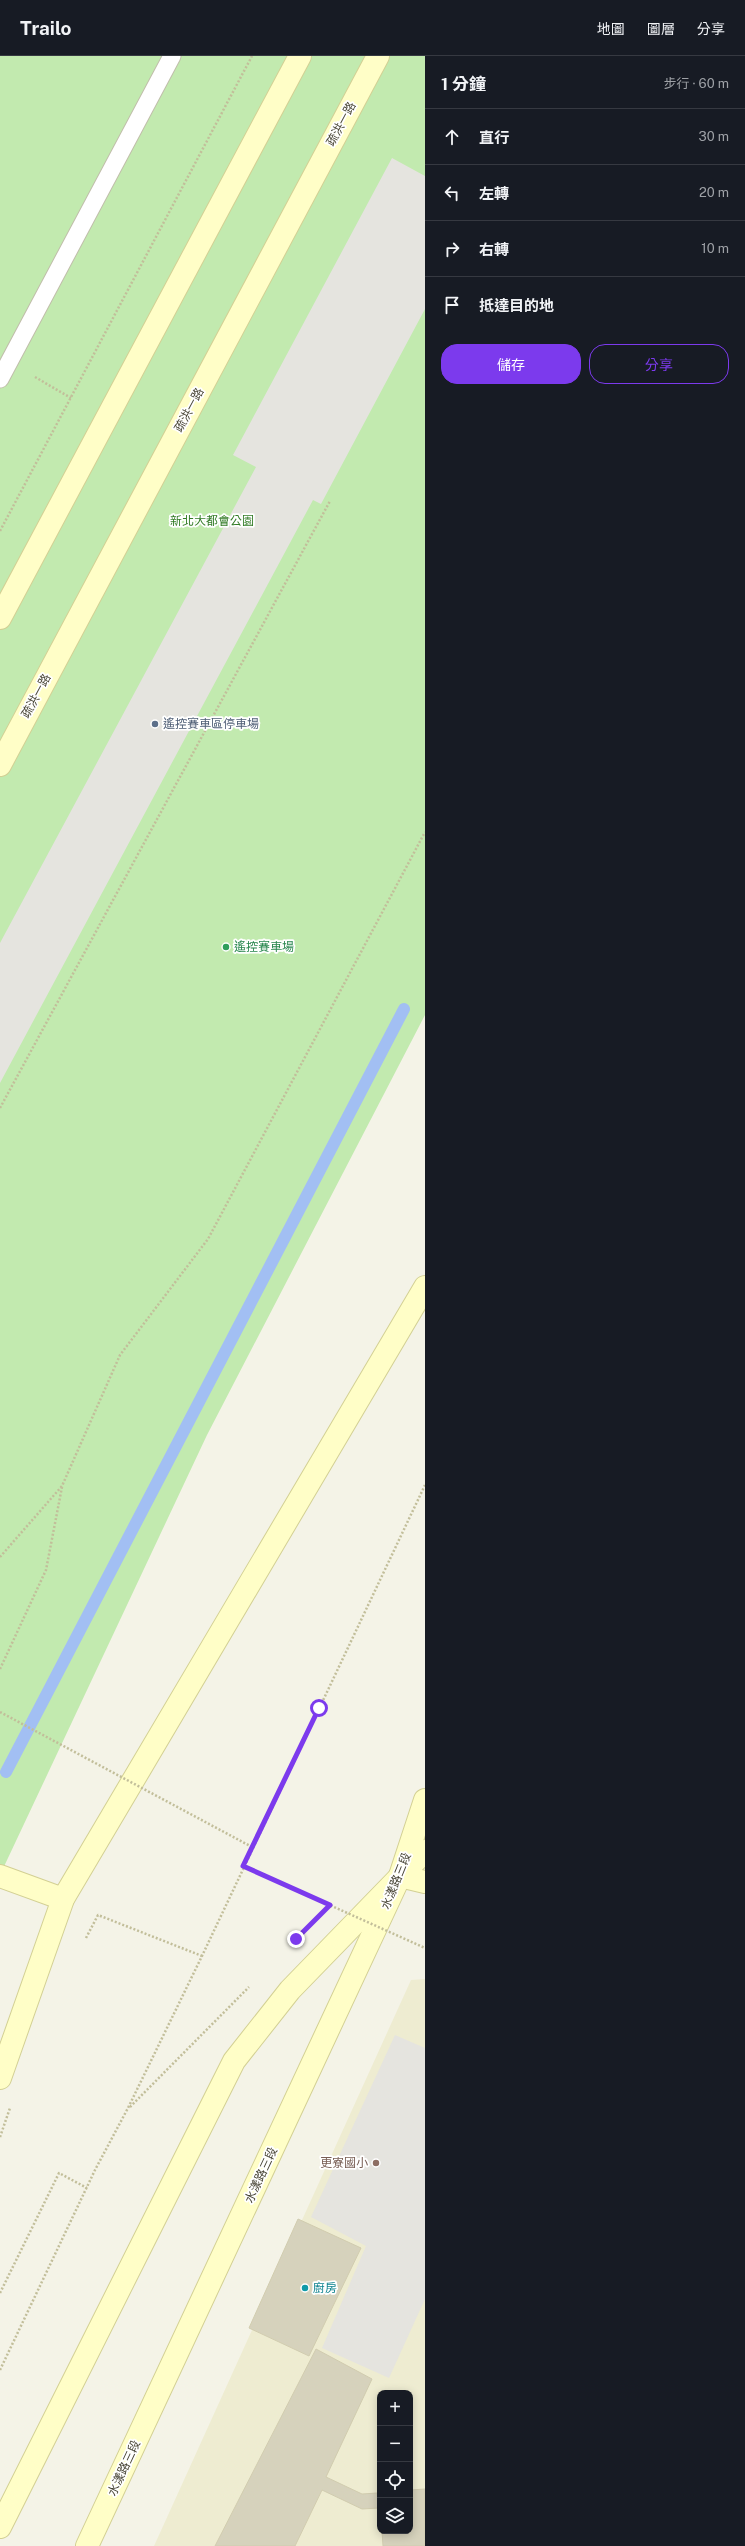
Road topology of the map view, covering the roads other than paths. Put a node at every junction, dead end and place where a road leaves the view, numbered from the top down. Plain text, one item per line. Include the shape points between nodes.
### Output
1 (172, 56) edge
2 (300, 56) edge
3 (378, 56) edge
4 (0, 379) edge
5 (0, 618) edge
6 (0, 765) edge
7 (425, 1287) edge
8 (425, 1800) edge
9 (425, 1851) edge
10 (0, 1876) edge
11 (400, 1876) junction
12 (425, 1882) edge
13 (63, 1899) junction
14 (0, 2078) edge
15 (0, 2527) edge
16 (88, 2546) edge

1 - 4 lane
2 - 5 street
3 - 6 street, 疏洪一路
7 - 13 street
8 - 11 street, 水漾路三段
9 - 11 street
10 - 13 street
11 - 12 street
11 - 15 street via 290,1990 234,2061
11 - 16 street, 水漾路三段
13 - 14 street

